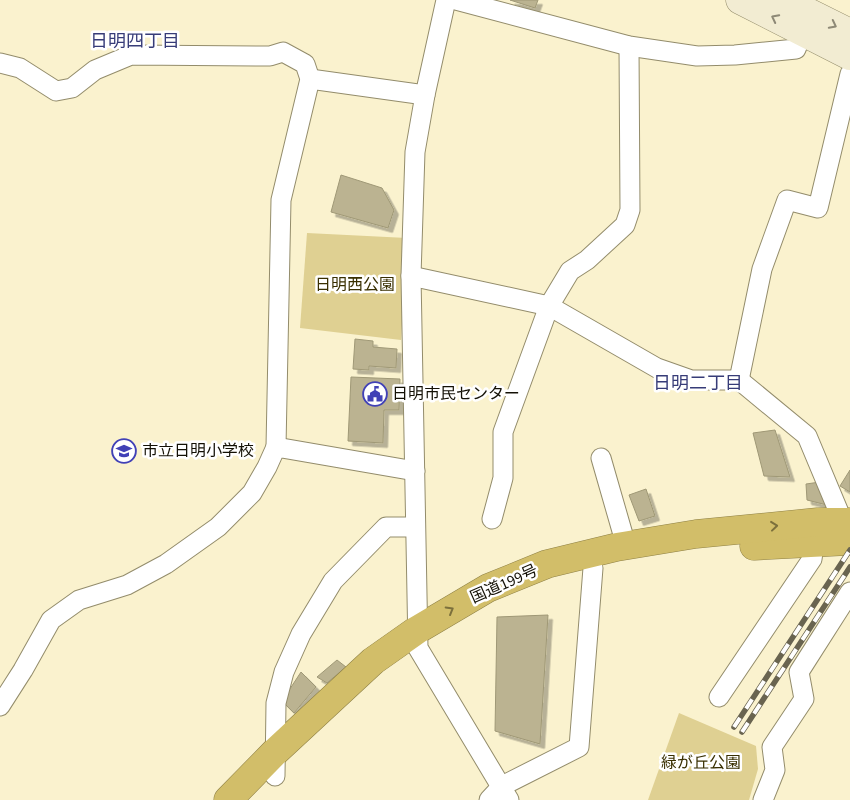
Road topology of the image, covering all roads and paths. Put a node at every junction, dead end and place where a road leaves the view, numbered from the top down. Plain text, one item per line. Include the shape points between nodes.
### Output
1 (446, 0) edge
2 (456, 0) edge
3 (740, 0) edge
4 (784, 0) edge
5 (803, 32) junction
6 (850, 34) edge
7 (629, 46) junction
8 (850, 56) edge
9 (0, 63) edge
10 (850, 74) edge
11 (310, 79) junction
12 (425, 95) junction
13 (411, 276) junction
14 (549, 306) junction
15 (739, 380) junction
16 (276, 447) junction
17 (601, 458) dead end
18 (415, 471) junction
19 (492, 519) dead end
20 (415, 527) junction
21 (835, 530) edge
22 (626, 545) junction
23 (593, 568) junction
24 (850, 592) edge
25 (417, 639) junction
26 (719, 697) dead end
27 (0, 706) edge
28 (276, 764) junction
29 (500, 795) edge
30 (228, 800) edge
31 (252, 800) edge
32 (763, 800) edge

1 - 12 street
2 - 7 street
5 -> 3 street
4 -> 6 street
5 - 7 street via 796,49 735,54 697,56
5 - 8 street
7 - 14 street via 630,210 625,225 570,271
9 - 11 street via 20,68 56,91 72,88 95,70 131,55 270,56 284,52 305,64
10 - 15 street via 818,208 787,200 771,243 762,269
11 - 12 street
11 - 16 street via 281,200
12 - 13 street via 416,152
13 - 14 street
13 - 18 street
14 - 15 street via 657,368 691,380
14 - 19 street via 503,432 503,478
15 - 21 street via 807,436
16 - 18 street
16 - 27 street via 252,493 218,527 166,564 127,585 80,600 51,620
17 - 22 street
18 - 20 street
20 - 25 street
20 - 28 street via 386,527 334,581 301,634 284,672 276,703
22 -> 21 highway, 国道199号 via 696,534
21 - 23 highway, 国道199号 via 623,558
21 - 26 street
25 -> 22 highway, 国道199号 via 488,588 548,564
23 - 25 highway, 国道199号 via 501,602
23 - 29 street via 579,747
24 - 32 street via 799,672 804,699 772,747 775,770
25 - 28 highway, 国道199号 via 373,661
25 - 29 street
28 - 30 highway, 国道199号
28 - 31 highway, 国道199号

